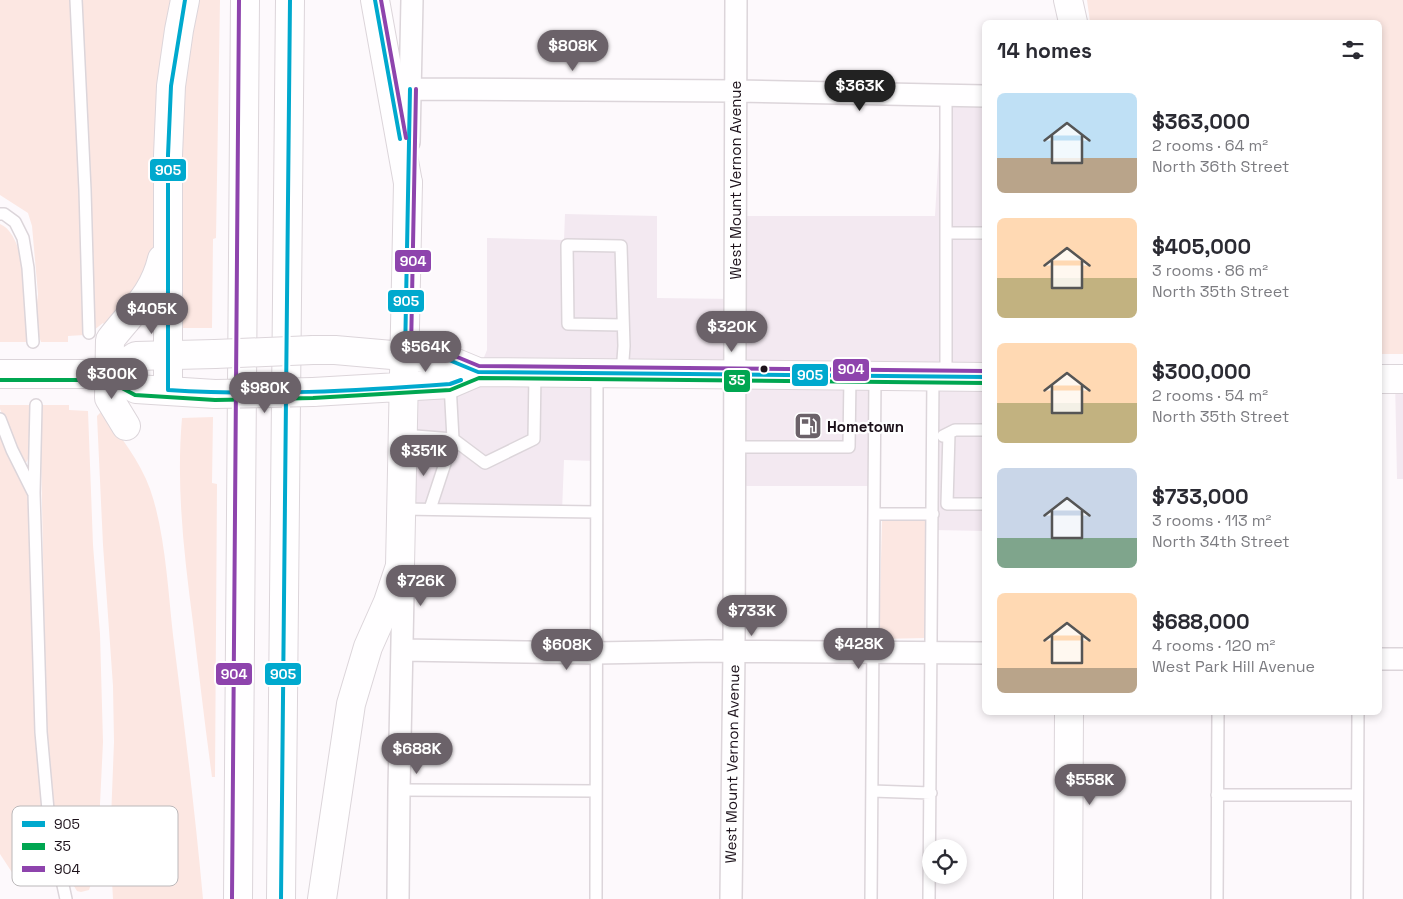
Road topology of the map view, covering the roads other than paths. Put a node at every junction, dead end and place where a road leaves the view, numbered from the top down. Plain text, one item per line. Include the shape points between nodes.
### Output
1 (76, 0) edge
2 (185, 0) edge
3 (246, 0) edge
4 (290, 0) edge
5 (375, 0) edge
6 (412, 0) edge
7 (736, 0) edge
8 (1068, 0) edge
9 (1073, 20) edge
10 (410, 89) junction
11 (736, 91) junction
12 (946, 96) junction
13 (982, 96) edge
14 (408, 183) junction
15 (0, 214) edge
16 (946, 233) junction
17 (982, 233) edge
18 (168, 235) junction
19 (623, 325) junction
20 (89, 333) dead end
21 (33, 342) dead end
22 (168, 356) junction
23 (405, 356) junction
24 (478, 372) junction
25 (535, 373) junction
26 (0, 374) edge
27 (109, 374) junction
28 (610, 374) junction
29 (734, 375) junction
30 (862, 376) junction
31 (940, 376) junction
32 (982, 377) edge
33 (1382, 379) edge
34 (1403, 379) edge
35 (450, 384) junction
36 (404, 387) junction
37 (168, 390) junction
38 (36, 405) dead end
39 (0, 419) edge
40 (126, 426) dead end
41 (982, 430) edge
42 (949, 433) junction
43 (403, 435) junction
44 (933, 436) junction
45 (453, 438) junction
46 (734, 447) junction
47 (34, 493) junction
48 (982, 504) edge
49 (402, 509) junction
50 (430, 509) junction
51 (596, 512) junction
52 (874, 514) junction
53 (933, 514) junction
54 (400, 566) junction
55 (402, 650) junction
56 (734, 652) junction
57 (873, 652) junction
58 (932, 652) junction
59 (596, 653) junction
60 (982, 653) edge
61 (1382, 659) edge
62 (1403, 659) edge
63 (1069, 715) edge
64 (1218, 715) edge
65 (1358, 715) edge
66 (398, 790) junction
67 (596, 791) junction
68 (872, 791) junction
69 (931, 793) junction
70 (1217, 796) junction
71 (1357, 796) junction
72 (48, 806) edge
73 (63, 886) edge
74 (66, 899) edge
75 (238, 899) edge
76 (281, 899) edge
77 (322, 899) edge
78 (398, 899) edge
79 (596, 899) edge
80 (731, 899) edge
81 (871, 899) edge
82 (930, 899) edge
83 (1068, 899) edge
84 (1217, 899) edge
85 (1357, 899) edge

1 - 20 lane
2 - 18 main road via 171,86
3 - 75 main road
4 - 76 main road
5 - 14 main road
6 - 10 street
7 - 11 street, West Mount Vernon Avenue
8 - 9 main road
10 - 11 street
10 - 14 street
11 - 12 street
11 - 29 street, West Mount Vernon Avenue
12 - 13 street
12 - 16 lane
14 - 23 main road
15 - 21 lane via 15,222 23,238
16 - 17 lane
16 - 31 lane
18 - 22 main road
18 - 27 main road via 160,270 151,290 110,340
19 - 19 lane via 621,246 567,245 568,324
19 - 28 lane
22 - 23 main road, bridge via 335,350
22 - 27 main road via 136,356
22 - 37 main road
23 - 24 main road via 449,360
23 - 36 main road
24 - 25 main road
24 - 35 main road
25 - 28 main road
25 - 45 lane via 534,440 485,463
26 - 27 main road, bridge
27 - 37 main road via 136,389
27 - 40 main road via 109,398
28 - 29 main road
28 - 51 lane
29 - 30 main road
29 - 46 street, West Mount Vernon Avenue
30 - 31 main road
30 - 46 lane via 849,447
30 - 52 lane
31 - 32 main road
31 - 44 lane
33 - 34 main road
35 - 36 main road
35 - 45 lane
36 - 37 main road, bridge via 215,394
36 - 43 main road
38 - 47 lane
39 - 47 lane
41 - 42 lane
42 - 44 lane
42 - 48 lane via 947,504
43 - 45 lane
43 - 49 main road
44 - 53 lane
45 - 50 lane
46 - 56 street, West Mount Vernon Avenue
47 - 72 lane via 39,684
49 - 50 lane
49 - 54 main road
50 - 51 lane
51 - 59 lane
52 - 53 lane
52 - 57 lane
53 - 58 lane
54 - 55 street via 404,594
54 - 77 main road via 368,647 351,704
55 - 59 street
55 - 66 street
56 - 57 street
56 - 59 street
56 - 80 street, West Mount Vernon Avenue
57 - 58 street
57 - 68 lane
58 - 60 street
58 - 69 lane
59 - 67 lane
61 - 62 street
63 - 83 main road
64 - 70 lane
65 - 71 lane
66 - 67 lane
66 - 78 street
67 - 79 lane
68 - 69 lane
68 - 81 lane
69 - 82 lane
70 - 71 lane
70 - 84 lane
71 - 85 lane
73 - 74 lane

